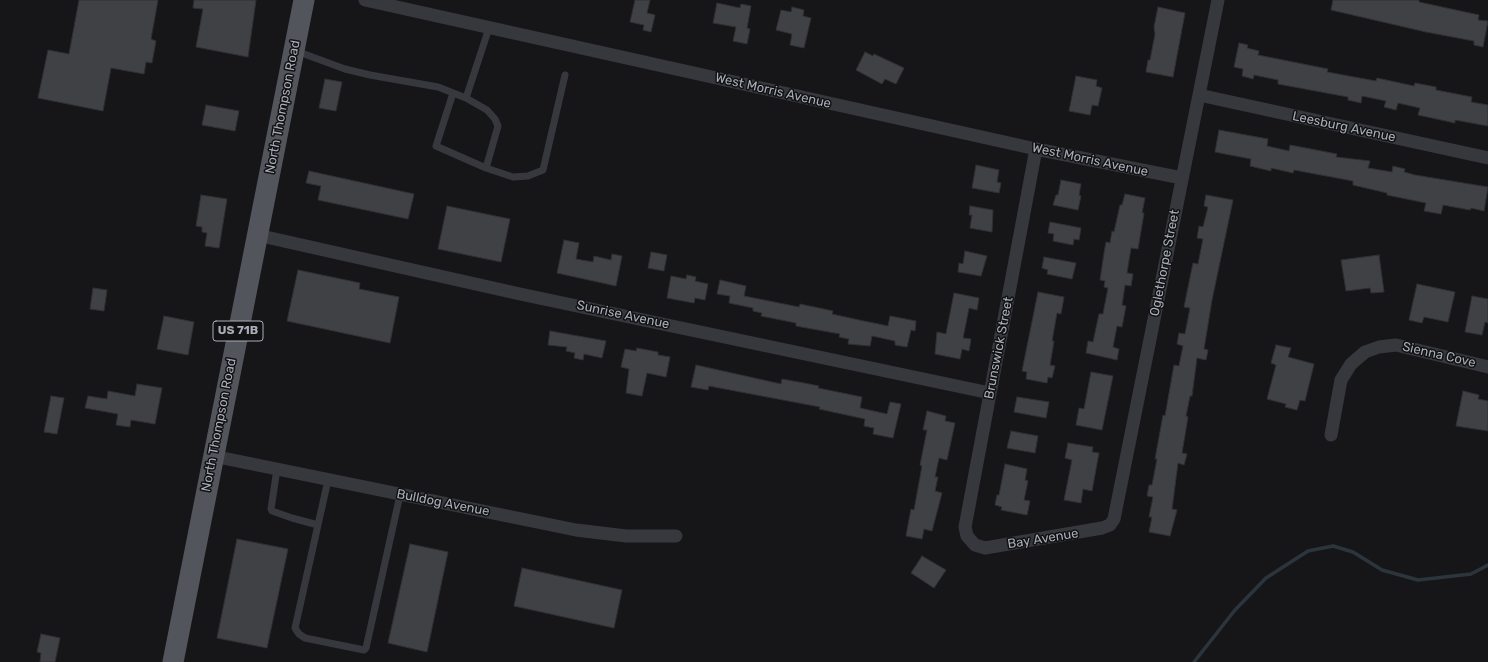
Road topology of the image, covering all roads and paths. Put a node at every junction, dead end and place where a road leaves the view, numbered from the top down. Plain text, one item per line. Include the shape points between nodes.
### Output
1 (304, 0) edge
2 (365, 0) edge
3 (1218, 0) edge
4 (489, 28) junction
5 (294, 51) junction
6 (565, 75) dead end
7 (453, 93) junction
8 (1199, 95) junction
9 (466, 98) junction
10 (1036, 149) junction
11 (1488, 158) edge
12 (486, 168) junction
13 (1182, 178) junction
14 (257, 234) junction
15 (1488, 367) edge
16 (990, 393) junction
17 (1331, 435) dead end
18 (213, 456) junction
19 (277, 470) junction
20 (328, 480) junction
21 (400, 494) junction
22 (318, 525) junction
23 (1110, 525) joint
24 (676, 536) dead end
25 (975, 545) joint
26 (172, 662) edge

1 - 5 main road, North Thompson Road / US 71B
2 - 4 street, West Morris Avenue
3 - 8 street, Oglethorpe Street
4 - 9 lane
4 - 10 street, West Morris Avenue
5 - 7 lane via 345,69 438,87
5 - 14 main road, North Thompson Road / US 71B
6 - 12 lane via 543,170 528,176 513,177
7 - 9 lane
7 - 12 lane via 436,146
8 - 11 street, Leesburg Avenue
8 - 13 street, Oglethorpe Street
9 - 12 lane via 487,110 498,126
10 - 13 street, West Morris Avenue
10 - 16 street, Brunswick Street
13 - 23 street, Oglethorpe Street via 1116,511
14 - 16 street, Sunrise Avenue via 520,294
14 - 18 main road, North Thompson Road / US 71B
15 - 17 street, Sienna Cove via 1396,345 1365,352 1351,364 1341,380
16 - 25 street, Brunswick Street via 965,527 967,536
18 - 19 street, Bulldog Avenue
18 - 26 main road, North Thompson Road / US 71B
19 - 20 street, Bulldog Avenue
19 - 22 lane via 272,511
20 - 21 street, Bulldog Avenue
20 - 22 lane
21 - 22 lane via 364,650 305,638 298,634 295,628
21 - 24 street, Bulldog Avenue via 595,533
23 - 25 street, Bay Avenue via 985,548

